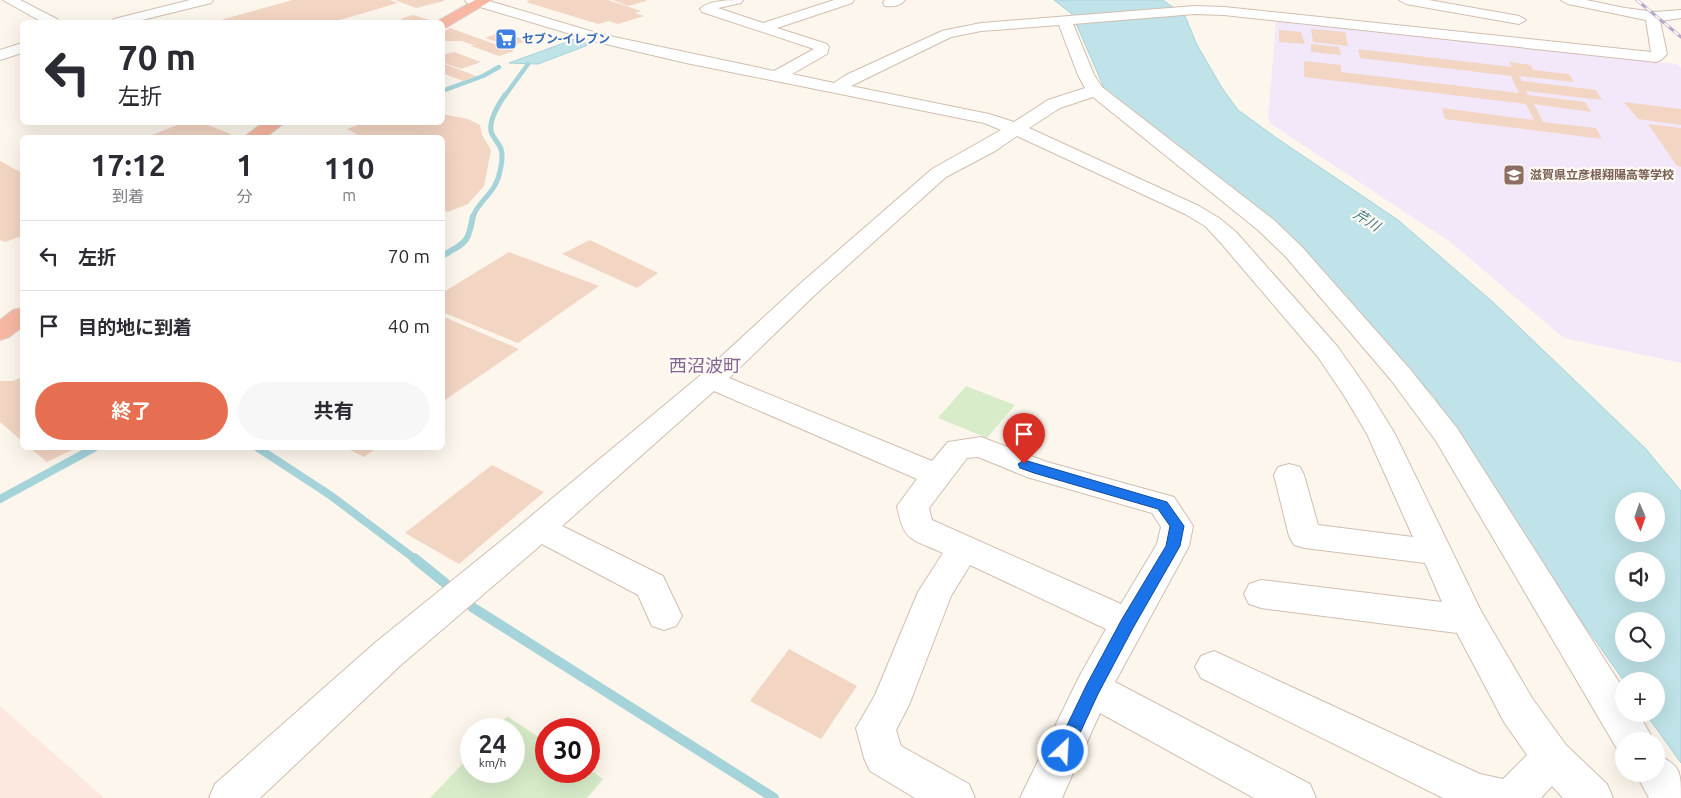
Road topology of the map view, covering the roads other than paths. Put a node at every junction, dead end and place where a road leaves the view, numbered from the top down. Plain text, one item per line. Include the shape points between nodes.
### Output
1 (10, 0) edge
2 (206, 0) edge
3 (847, 0) edge
4 (1235, 0) edge
5 (1406, 0) edge
6 (1568, 0) edge
7 (479, 1) edge
8 (737, 1) edge
9 (1185, 7) edge
10 (1216, 10) junction
11 (774, 12) dead end
12 (1652, 16) junction
13 (792, 18) junction
14 (1677, 18) edge
15 (48, 20) edge
16 (128, 20) edge
17 (1069, 20) junction
18 (445, 22) edge
19 (765, 27) junction
20 (1515, 43) junction
21 (20, 49) edge
22 (0, 55) edge
23 (777, 76) junction
24 (836, 88) junction
25 (1096, 92) junction
26 (272, 125) edge
27 (1015, 129) junction
28 (257, 135) edge
29 (20, 317) edge
30 (0, 332) edge
31 (712, 380) junction
32 (936, 475) junction
33 (1289, 475) dead end
34 (539, 528) junction
35 (964, 548) junction
36 (1436, 552) junction
37 (1261, 594) dead end
38 (664, 616) dead end
39 (1468, 620) junction
40 (1128, 623) junction
41 (1214, 667) dead end
42 (1092, 689) junction
43 (1628, 732) edge
44 (1552, 758) junction
45 (1662, 782) edge
46 (230, 798) edge
47 (954, 798) edge
48 (1041, 798) edge
49 (1295, 798) edge
50 (1499, 798) edge
51 (1513, 798) edge
52 (1592, 798) edge
53 (1673, 798) edge

1 - 15 street
2 - 16 street
3 - 13 street
4 - 10 street
5 - 20 street via 1522,13
6 - 12 street
7 - 18 highway
7 - 23 street via 585,34
8 - 19 street via 707,9
9 - 10 street
9 - 17 street
10 - 20 street
11 - 13 street
12 - 14 street
12 - 20 street via 1659,54 1656,56
13 - 19 street
17 - 24 street via 981,27 948,34
17 - 25 street via 1088,79
19 - 23 street via 822,47 822,51
21 - 22 street
23 - 24 street
24 - 27 street via 969,114
25 - 27 street via 1054,104
25 - 43 street via 1266,225 1294,252 1400,374 1447,436
26 - 28 highway
27 - 31 street via 939,173 810,287
27 - 36 street via 1192,210 1228,237 1328,352 1358,396 1381,434
29 - 30 highway
31 - 32 street via 805,413
31 - 34 street
32 - 35 street via 913,506 917,527
32 - 40 street via 958,449 981,447 1038,470 1163,505 1177,526 1173,546
33 - 36 street via 1305,536
34 - 38 street via 651,586
34 - 46 street via 433,628 389,653
35 - 40 street
35 - 47 street via 935,592 890,705 876,728 884,758
36 - 39 street
37 - 39 street
39 - 44 street via 1518,710
40 - 42 street
41 - 50 street via 1476,793
42 - 48 street
42 - 49 street
44 - 51 street
44 - 52 street
45 - 53 street

